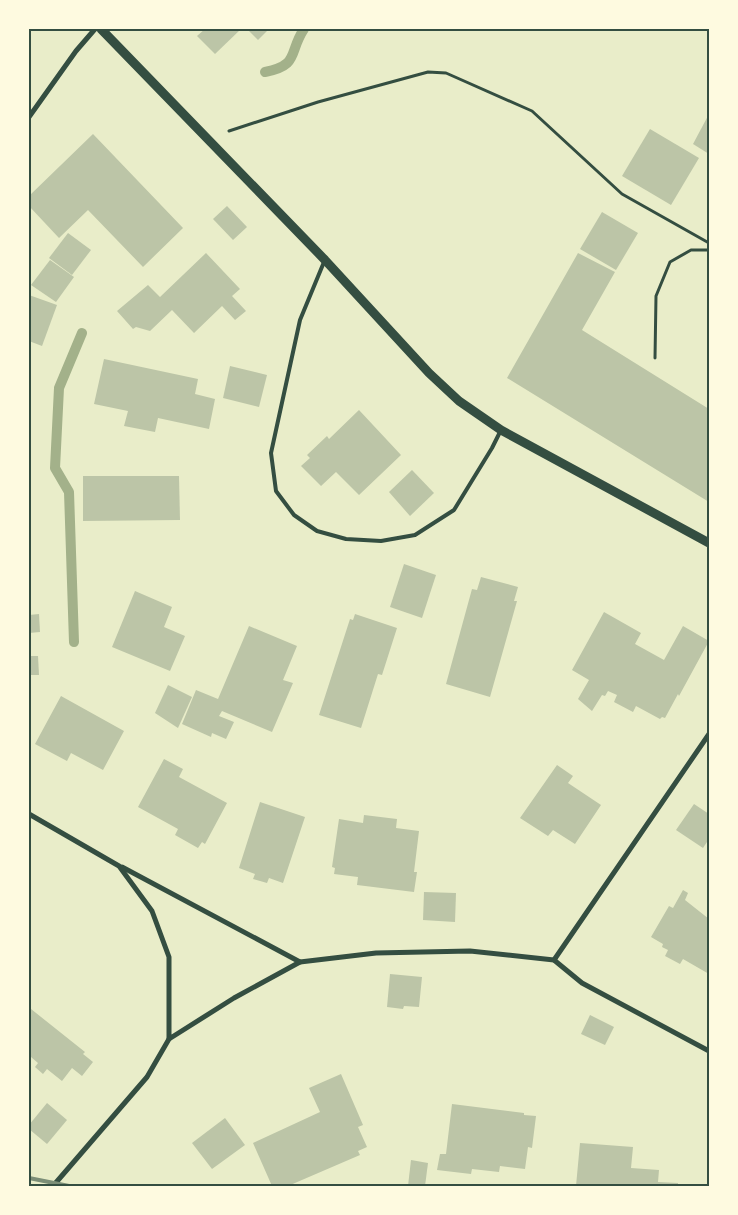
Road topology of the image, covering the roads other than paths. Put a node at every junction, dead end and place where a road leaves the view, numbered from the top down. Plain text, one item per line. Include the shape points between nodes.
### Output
1 (95, 29) edge
2 (101, 29) edge
3 (29, 117) edge
4 (325, 260) junction
5 (501, 430) junction
6 (709, 543) edge
7 (709, 734) edge
8 (29, 814) edge
9 (119, 866) junction
10 (554, 960) junction
11 (300, 962) junction
12 (169, 1039) junction
13 (709, 1051) edge
14 (53, 1186) edge

1 - 3 street
2 - 4 street
4 - 5 street via 436,379 459,401
4 - 5 lane via 300,320 271,453 276,491 294,515 317,530 346,540 381,541 415,535 454,510
5 - 6 street
7 - 10 street
8 - 9 street
9 - 11 street
9 - 12 street via 152,911 169,958
10 - 11 street via 470,951 376,953
10 - 13 street via 582,983
11 - 12 street
12 - 14 street via 147,1077

